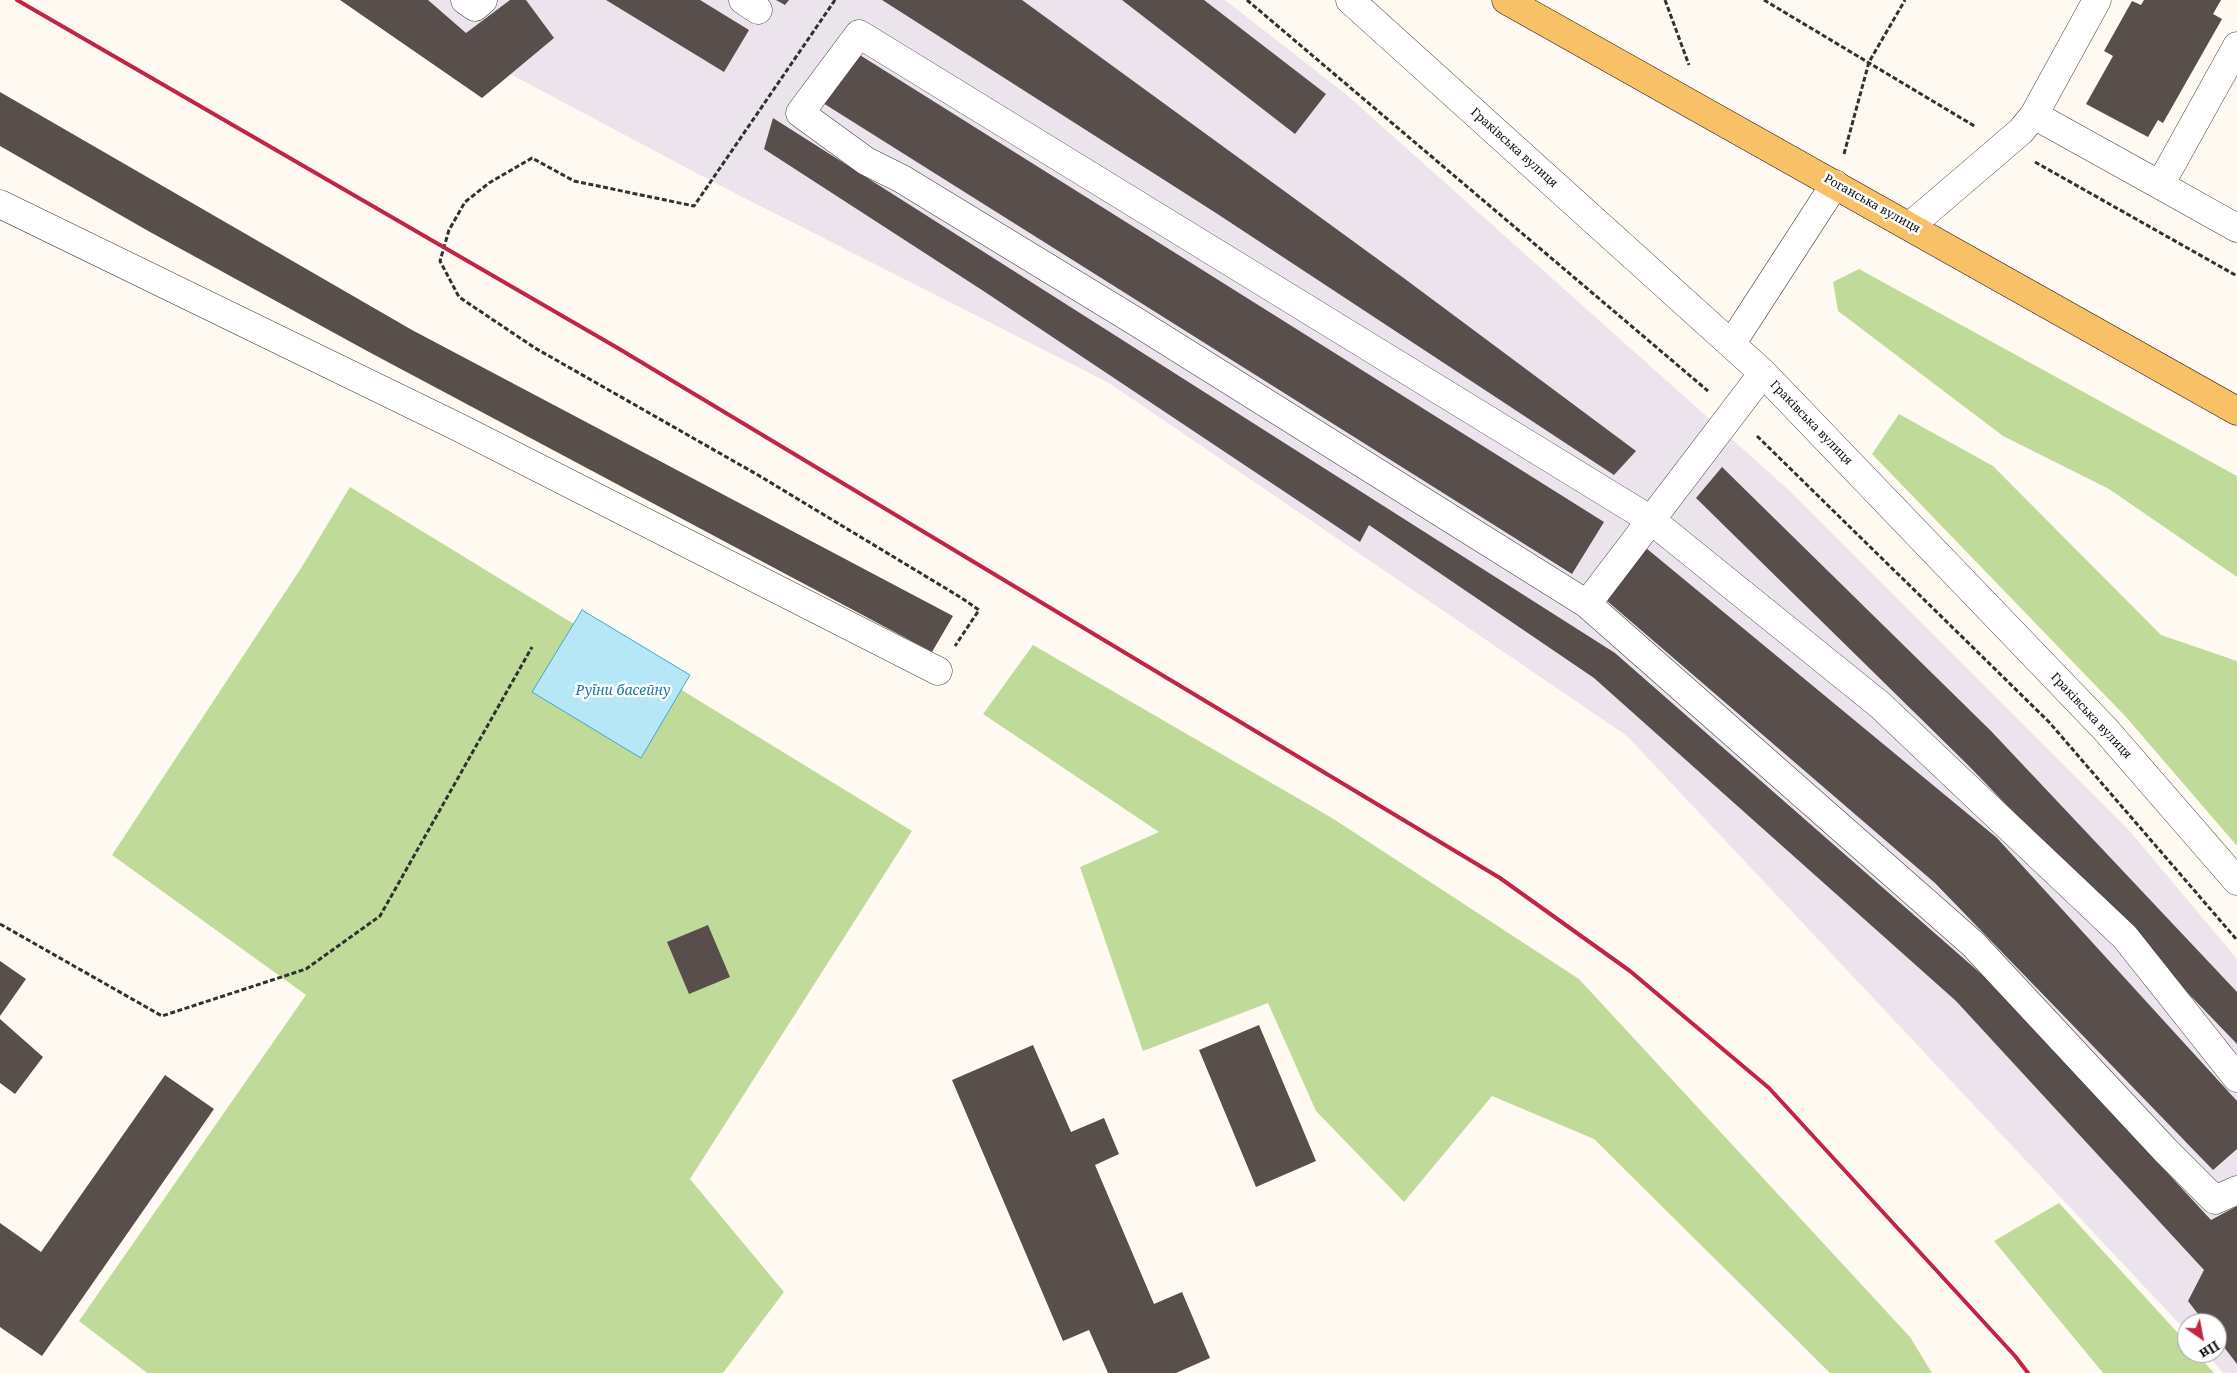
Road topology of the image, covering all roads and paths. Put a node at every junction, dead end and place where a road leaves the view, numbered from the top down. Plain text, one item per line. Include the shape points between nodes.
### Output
1 (465, 0) edge
2 (483, 0) edge
3 (835, 0) edge
4 (1247, 0) edge
5 (1350, 0) edge
6 (1506, 0) edge
7 (1665, 0) edge
8 (1905, 0) edge
9 (2096, 0) edge
10 (2237, 46) edge
11 (1705, 111) junction
12 (2034, 115) junction
13 (1835, 184) junction
14 (2160, 185) junction
15 (0, 204) edge
16 (1910, 226) junction
17 (2237, 228) edge
18 (1732, 343) junction
19 (1763, 373) junction
20 (2237, 411) edge
21 (1733, 413) junction
22 (1651, 520) junction
23 (1587, 604) junction
24 (532, 647) dead end
25 (938, 672) joint
26 (2237, 881) edge
27 (0, 924) edge
28 (2237, 940) edge
29 (2237, 1078) edge
30 (2237, 1190) edge

1 - 2 street via 475,7
3 - 25 path via 694,206 574,180 532,158 489,183 465,202 449,230 440,261 459,297 535,348 758,475 979,610
4 - 21 path
5 - 18 street, Граківська вулиця
6 - 11 main road, Роганська вулиця
7 - 11 path
8 - 13 path via 1869,62
9 - 12 street
10 - 14 street
11 - 13 main road, Роганська вулиця
12 - 14 street
12 - 16 street via 2021,131
13 - 16 main road, Роганська вулиця
13 - 18 street
14 - 17 street
15 - 25 street via 458,426
16 - 20 main road, Роганська вулиця
18 - 19 street, Граківська вулиця
19 - 21 street
19 - 26 street, Граківська вулиця via 2105,729
21 - 22 street
21 - 28 path via 2049,722
22 - 23 street
22 - 23 street via 859,34 800,113 866,161 902,179 1126,316
22 - 29 street via 1880,705 2125,937
23 - 30 street via 1973,944 2215,1200
24 - 27 path via 380,916 306,969 162,1016

